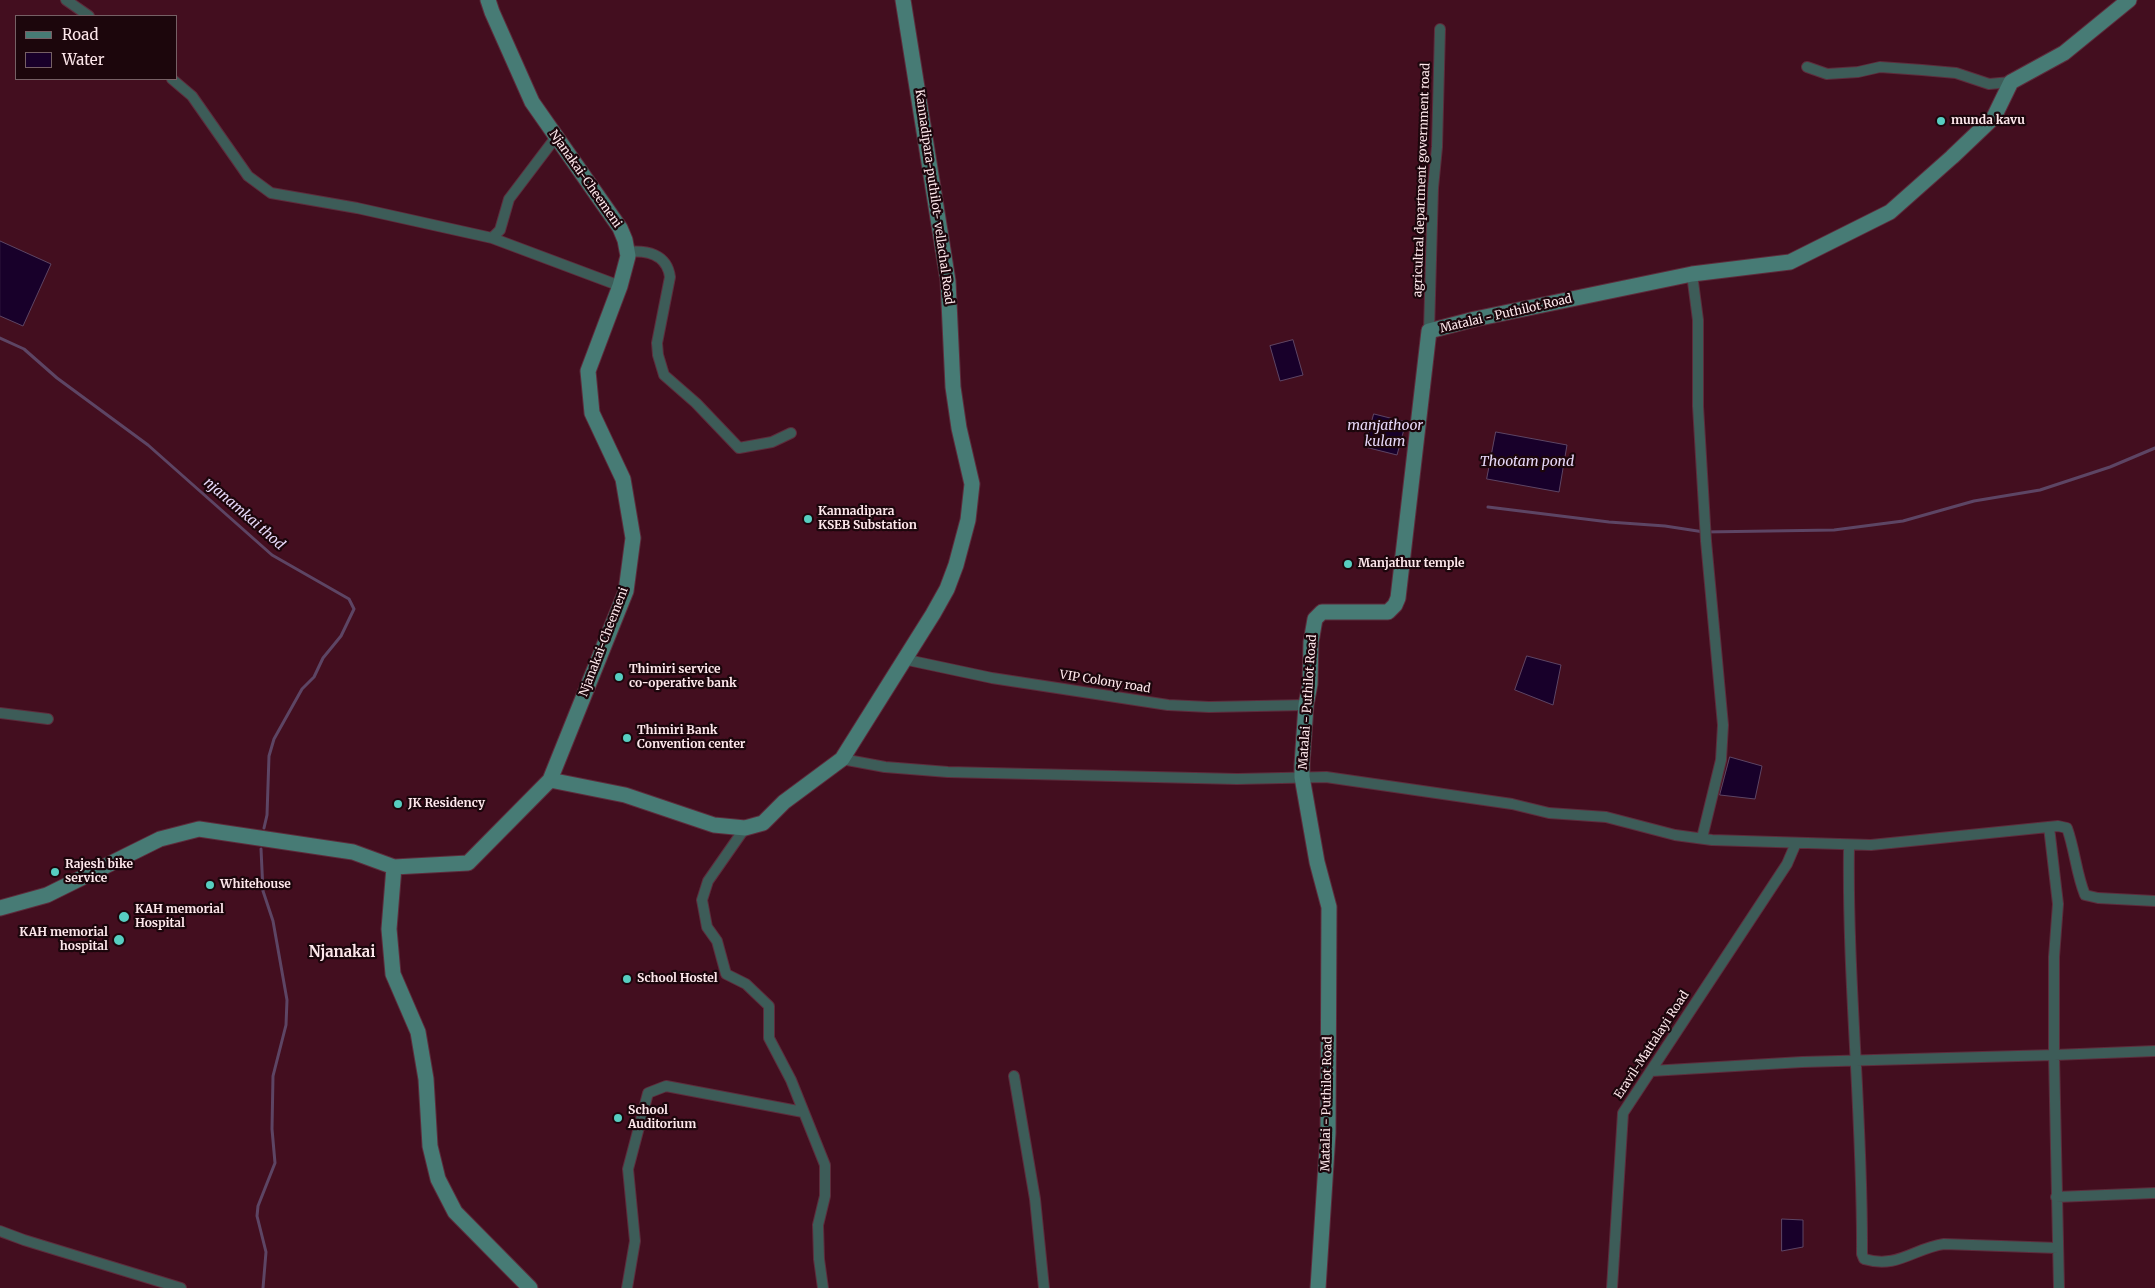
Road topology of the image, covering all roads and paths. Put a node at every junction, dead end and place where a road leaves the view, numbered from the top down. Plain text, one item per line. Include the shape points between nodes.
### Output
1 (66, 0) edge
2 (488, 0) edge
3 (903, 0) edge
4 (2129, 0) edge
5 (88, 15) edge
6 (1440, 29) dead end
7 (1807, 67) dead end
8 (173, 80) edge
9 (2011, 82) junction
10 (556, 138) junction
11 (492, 238) junction
12 (627, 252) junction
13 (1692, 274) junction
14 (620, 286) junction
15 (1429, 332) junction
16 (791, 432) dead end
17 (903, 659) junction
18 (1306, 705) junction
19 (0, 713) edge
20 (48, 719) dead end
21 (842, 759) junction
22 (1302, 777) junction
23 (550, 780) junction
24 (2049, 827) junction
25 (745, 828) junction
26 (1702, 838) junction
27 (1796, 843) junction
28 (1849, 845) junction
29 (394, 867) junction
30 (2155, 901) edge
31 (0, 908) edge
32 (2155, 1051) edge
33 (2054, 1055) junction
34 (1856, 1061) junction
35 (1651, 1070) junction
36 (1014, 1076) dead end
37 (803, 1112) junction
38 (2155, 1193) edge
39 (2056, 1197) junction
40 (0, 1230) edge
41 (2058, 1248) junction
42 (181, 1288) edge
43 (530, 1288) edge
44 (627, 1288) edge
45 (823, 1288) edge
46 (1044, 1288) edge
47 (1318, 1288) edge
48 (1612, 1288) edge
49 (2059, 1288) edge

1 - 5 street
2 - 10 street, Njanakai-Cheemeni via 532,102
3 - 17 street, Kannadipara-puthilot- vellachal Road via 948,282 953,387 972,484 968,520 950,581
4 - 9 street via 2064,53
6 - 15 street, agricultral department government road
7 - 9 street via 1827,74 1858,72 1880,66 1956,73 1989,84
8 - 11 street via 192,96 248,176 271,193
9 - 13 street, Matalai - Puthilot Road via 1994,117 1890,212 1790,262
10 - 11 street via 509,199 500,230
10 - 12 street, Njanakai-Cheemeni via 620,228
11 - 14 street
12 - 14 street, Njanakai-Cheemeni
12 - 16 street via 643,250 661,259 669,268 657,343 664,376 696,403 739,448 772,442
13 - 15 street, Matalai - Puthilot Road via 1475,319
13 - 26 street via 1698,320 1698,406 1705,523 1723,725 1722,760
14 - 23 street, Njanakai-Cheemeni via 588,371 592,413 623,479 633,538 626,591
15 - 18 street, Matalai - Puthilot Road via 1398,598 1388,612 1322,612 1315,619
17 - 18 street, VIP Colony road via 992,678 1168,705
17 - 21 street, Kannadipara-puthilot- vellachal Road
18 - 22 street, Matalai - Puthilot Road
19 - 20 street
21 - 22 street via 885,767 948,772 1237,780
21 - 25 street, Kannadipara-puthilot- vellachal Road via 784,802 763,823
22 - 26 street via 1334,778 1512,804 1549,813 1606,817 1675,835
22 - 47 street, Matalai - Puthilot Road via 1329,907 1328,1133
23 - 25 street, Kannadipara-puthilot- vellachal Road via 625,795 714,825
23 - 29 street, Njanakai-Cheemeni via 468,863
24 - 28 street
24 - 30 street via 2067,828 2085,895
24 - 33 street via 2058,904 2054,957
25 - 37 street via 708,881 702,900 707,927 717,941 726,974 746,984 769,1006 769,1038
26 - 27 street
27 - 28 street
27 - 35 street, Eravil-Mattalayi Road via 1787,864
28 - 34 street
29 - 31 street via 353,852 198,829 160,839 47,895
29 - 43 street via 388,929 393,974 418,1032 426,1079 430,1146 438,1180 455,1212
32 - 33 street
33 - 34 street
33 - 39 street
34 - 35 street
34 - 41 street via 1864,1259 1900,1260 1931,1246 1944,1244
35 - 48 street, Eravil-Mattalayi Road via 1623,1113
36 - 46 street via 1035,1199
37 - 44 street via 666,1086 648,1093 628,1168 635,1241
37 - 45 street via 825,1165 825,1196 818,1225
38 - 39 street
39 - 41 street
40 - 42 street
41 - 49 street

